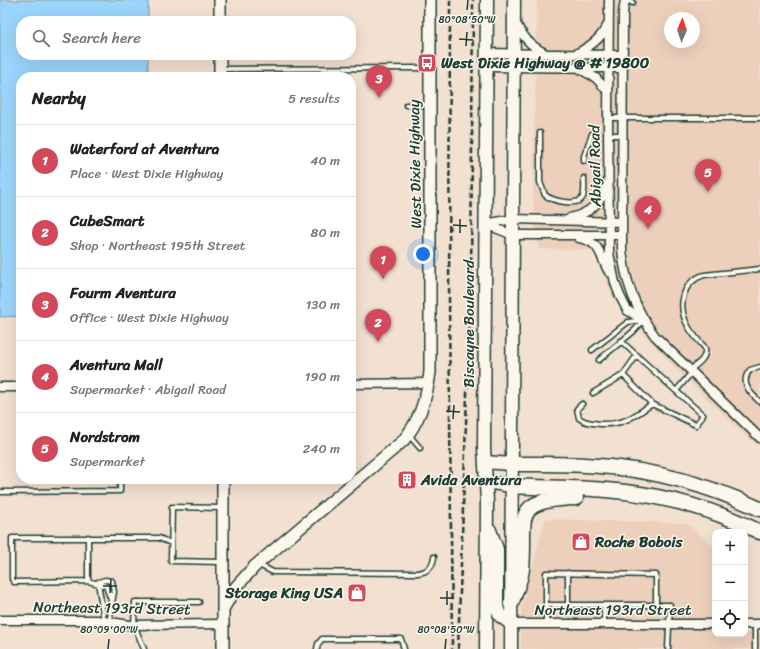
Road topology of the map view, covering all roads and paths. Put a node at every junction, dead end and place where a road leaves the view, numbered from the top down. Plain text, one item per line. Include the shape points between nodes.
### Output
1 (220, 0) edge
2 (430, 0) edge
3 (487, 0) edge
4 (514, 0) edge
5 (609, 0) edge
6 (628, 1) edge
7 (220, 16) edge
8 (514, 20) junction
9 (607, 25) junction
10 (487, 53) junction
11 (514, 53) junction
12 (545, 54) junction
13 (575, 54) junction
14 (608, 55) junction
15 (623, 55) junction
16 (220, 60) edge
17 (487, 67) junction
18 (513, 67) junction
19 (430, 68) junction
20 (574, 68) junction
21 (608, 68) junction
22 (622, 68) junction
23 (220, 72) edge
24 (262, 72) edge
25 (608, 92) junction
26 (406, 105) dead end
27 (429, 105) junction
28 (608, 118) junction
29 (622, 118) junction
30 (760, 118) edge
31 (540, 134) dead end
32 (592, 134) dead end
33 (608, 135) junction
34 (622, 135) junction
35 (584, 161) dead end
36 (584, 178) dead end
37 (609, 181) junction
38 (513, 219) junction
39 (561, 220) junction
40 (610, 221) junction
41 (622, 222) junction
42 (485, 224) junction
43 (513, 235) junction
44 (563, 235) junction
45 (609, 235) junction
46 (622, 236) junction
47 (760, 270) edge
48 (614, 278) junction
49 (643, 320) junction
50 (621, 341) junction
51 (592, 350) dead end
52 (636, 355) junction
53 (599, 360) dead end
54 (760, 367) edge
55 (691, 371) junction
56 (623, 375) junction
57 (429, 382) junction
58 (356, 384) edge
59 (0, 387) edge
60 (16, 387) edge
61 (676, 391) junction
62 (593, 394) dead end
63 (760, 402) edge
64 (582, 404) dead end
65 (652, 404) junction
66 (409, 434) junction
67 (760, 438) edge
68 (420, 448) dead end
69 (485, 462) junction
70 (512, 464) junction
71 (356, 481) edge
72 (486, 482) junction
73 (120, 484) edge
74 (223, 484) edge
75 (352, 484) edge
76 (511, 486) junction
77 (0, 492) edge
78 (648, 495) junction
79 (223, 508) junction
80 (760, 509) edge
81 (487, 521) junction
82 (760, 532) edge
83 (88, 537) junction
84 (171, 542) junction
85 (434, 557) dead end
86 (223, 562) junction
87 (257, 563) junction
88 (568, 573) junction
89 (88, 581) junction
90 (98, 582) junction
91 (199, 602) dead end
92 (511, 604) junction
93 (546, 605) junction
94 (568, 605) junction
95 (604, 605) junction
96 (656, 605) junction
97 (111, 606) junction
98 (223, 609) junction
99 (0, 620) edge
100 (107, 621) junction
101 (546, 623) junction
102 (604, 623) junction
103 (223, 624) junction
104 (511, 624) junction
105 (669, 624) junction
106 (712, 624) edge
107 (758, 624) edge
108 (134, 625) junction
109 (144, 649) edge
110 (223, 649) edge
111 (317, 649) edge
112 (404, 649) edge
113 (486, 649) edge
114 (511, 649) edge
115 (668, 649) edge
116 (755, 649) edge

1 - 7 street
2 - 19 street, West Dixie Highway
3 - 10 main road, Biscayne Boulevard
4 - 8 main road
5 - 9 street, Abigail Road
6 - 15 street, Abigail Road
8 - 11 main road
8 - 12 street via 532,46
9 - 13 street via 602,36 591,46
9 - 14 street, Abigail Road
10 - 11 street
10 - 17 main road, Biscayne Boulevard
11 - 12 street
11 - 18 main road
12 - 13 street
13 - 14 street
14 - 15 street
14 - 21 street, Abigail Road
15 - 22 street, Abigail Road
16 - 23 street
17 - 18 street
17 - 42 main road, Biscayne Boulevard
18 - 20 street
18 - 38 main road
19 - 24 lane
19 - 27 street, West Dixie Highway
20 - 21 street
20 - 25 street via 589,73
21 - 22 street
21 - 25 street, Abigail Road
22 - 29 street, Abigail Road
25 - 28 street, Abigail Road
26 - 27 lane
27 - 57 street, West Dixie Highway
28 - 29 lane
28 - 33 street, Abigail Road
29 - 30 lane
29 - 34 street, Abigail Road
31 - 36 lane via 540,182 545,195 556,201 576,202 584,195
32 - 35 lane
33 - 34 lane
33 - 37 street, Abigail Road
34 - 41 street, Abigail Road
37 - 39 street via 603,197 594,208 578,216
37 - 40 street, Abigail Road
38 - 39 street
38 - 42 street
38 - 43 main road
39 - 40 street
40 - 41 street
40 - 45 street, Abigail Road
41 - 46 street, Abigail Road
42 - 43 street
42 - 69 main road, Biscayne Boulevard
43 - 44 street
43 - 70 main road
44 - 45 street
44 - 48 street via 584,239 596,245
45 - 46 street
45 - 48 street, Abigail Road via 609,253
46 - 49 street, Abigail Road via 625,272
47 - 55 lane via 704,275 688,284 684,293 684,314 687,325 706,352
48 - 49 street, Abigail Road via 627,310
49 - 50 lane
49 - 51 lane via 628,322
49 - 55 street, Abigail Road via 655,336
50 - 52 lane
50 - 53 lane
52 - 56 lane
52 - 61 lane
54 - 63 lane via 750,370 746,375 746,383 749,391
55 - 61 lane
55 - 67 street, Abigail Road
56 - 62 lane
56 - 65 lane
57 - 58 street
57 - 66 street, West Dixie Highway via 422,410
59 - 60 street
61 - 65 lane via 703,415 696,425
64 - 65 lane via 577,409 583,422 609,425 625,422
66 - 68 lane
66 - 71 street, West Dixie Highway
69 - 70 main road
69 - 72 main road, Biscayne Boulevard
70 - 76 main road
70 - 80 highway via 599,465 640,471 710,489
72 - 76 main road
72 - 81 main road, Biscayne Boulevard
73 - 77 lane via 120,491
74 - 79 street
75 - 87 street, West Dixie Highway
76 - 78 highway via 604,490
76 - 92 main road
78 - 82 highway via 716,513
78 - 92 highway via 614,499 553,499 532,507 523,519 522,570
79 - 84 lane via 172,507
79 - 86 street
81 - 104 main road via 497,549 498,611 500,616
81 - 113 main road, Biscayne Boulevard
83 - 84 lane via 159,538
83 - 89 lane
83 - 89 lane via 16,536 11,541 14,582
84 - 86 lane via 171,561
85 - 87 lane via 432,566 424,572 411,573 273,572
86 - 98 street
87 - 98 street, West Dixie Highway via 236,587
88 - 93 lane via 546,573
88 - 94 lane
88 - 96 lane via 656,575
89 - 90 lane
90 - 97 lane via 109,591
90 - 97 lane via 112,581 114,592
90 - 100 lane
91 - 108 lane via 135,602
92 - 104 main road
93 - 94 lane
93 - 101 lane
94 - 95 lane
95 - 96 lane
95 - 102 lane
96 - 105 lane via 670,605
97 - 100 lane
98 - 103 street
99 - 100 street, Northeast 193rd Street
100 - 108 street, Northeast 193rd Street
101 - 102 street, Northeast 193rd Street
101 - 104 street, Northeast 193rd Street
102 - 105 street, Northeast 193rd Street
103 - 108 street, Northeast 193rd Street
103 - 110 street
104 - 114 main road
105 - 106 street, Northeast 193rd Street
105 - 115 lane
107 - 116 lane
108 - 109 lane
111 - 112 lane via 322,639 401,639

